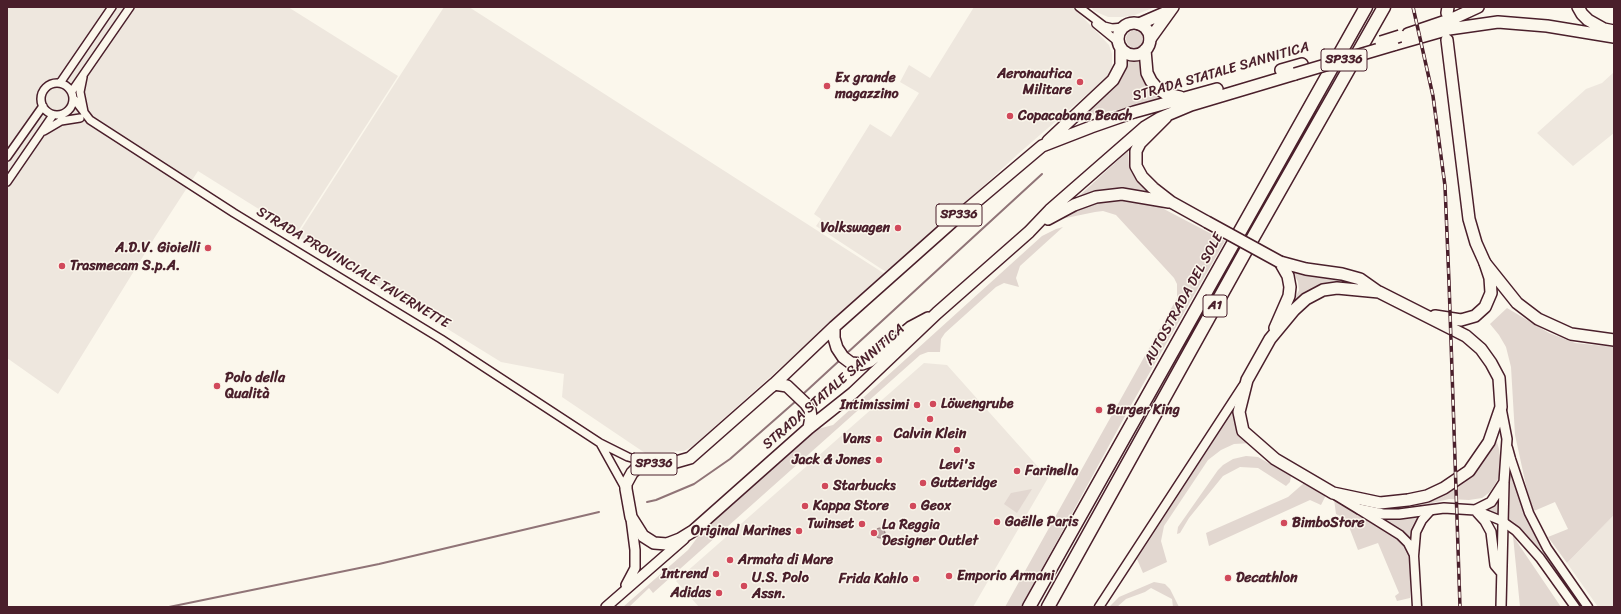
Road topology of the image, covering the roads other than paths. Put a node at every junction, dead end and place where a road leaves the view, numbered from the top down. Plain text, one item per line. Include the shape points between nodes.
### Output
1 (112, 7) edge
2 (130, 7) edge
3 (1080, 7) edge
4 (1366, 7) edge
5 (1384, 7) edge
6 (1478, 7) edge
7 (1578, 7) edge
8 (1172, 8) edge
9 (1088, 15) junction
10 (1139, 24) junction
11 (1124, 27) junction
12 (1614, 31) edge
13 (1614, 37) edge
14 (1150, 38) junction
15 (1447, 40) dead end
16 (1397, 41) junction
17 (1120, 45) junction
18 (1145, 50) junction
19 (84, 72) junction
20 (60, 83) junction
21 (72, 91) junction
22 (1182, 98) junction
23 (74, 99) junction
24 (42, 106) junction
25 (57, 115) junction
26 (1167, 115) junction
27 (82, 116) junction
28 (40, 135) junction
29 (1042, 146) junction
30 (7, 157) edge
31 (7, 182) edge
32 (1171, 202) junction
33 (1029, 232) junction
34 (1280, 262) junction
35 (1485, 263) junction
36 (1379, 292) junction
37 (1414, 310) junction
38 (937, 313) junction
39 (834, 327) junction
40 (1270, 339) junction
41 (1614, 340) edge
42 (1247, 380) junction
43 (772, 386) junction
44 (1501, 407) junction
45 (809, 428) junction
46 (1507, 439) junction
47 (600, 443) junction
48 (653, 464) junction
49 (1504, 482) junction
50 (626, 489) junction
51 (1333, 493) junction
52 (1359, 509) junction
53 (1430, 510) junction
54 (1475, 510) junction
55 (631, 517) junction
56 (1502, 521) junction
57 (693, 531) junction
58 (1414, 556) junction
59 (1501, 572) junction
60 (622, 592) junction
61 (606, 607) edge
62 (1029, 607) edge
63 (1048, 607) edge
64 (1099, 607) edge
65 (1416, 607) edge
66 (1501, 607) edge
67 (1574, 607) edge
68 (1588, 607) edge

1 - 20 street
2 - 19 street
3 - 9 street
4 - 62 highway, AUTOSTRADA DEL SOLE / A1
5 - 63 highway, A1
6 - 16 main road, STRADA STATALE SANNITICA / SP336
7 - 12 main road via 1588,20 1604,29
8 - 10 main road
8 - 14 main road
9 - 11 street via 1104,26
9 - 17 street via 1100,29
10 - 11 main road
10 - 14 main road via 1147,30
11 - 17 main road via 1119,34
13 - 16 main road via 1547,26 1498,22 1449,29
14 - 18 main road
15 - 35 main road via 1469,219
16 - 22 main road, STRADA STATALE SANNITICA / SP336, bridge via 1302,64
16 - 26 main road, STRADA STATALE SANNITICA / SP336, bridge via 1190,105
17 - 18 main road via 1128,54 1138,55
17 - 29 main road, STRADA STATALE SANNITICA via 1122,65 1113,80
18 - 22 main road via 1147,73 1151,81 1166,94
19 - 21 street
19 - 27 street via 80,92
20 - 21 street
20 - 24 street via 46,87 41,96
21 - 23 street, STRADA PROVINCIALE TAVERNETTE
22 - 29 main road, STRADA STATALE SANNITICA / SP336 via 1105,122
23 - 25 street via 70,109
23 - 27 street, STRADA PROVINCIALE TAVERNETTE
24 - 25 street via 49,113
24 - 30 street
25 - 27 street
25 - 28 street
26 - 32 main road, STRADA STATALE SANNITICA / SP336 via 1140,144 1136,151 1136,166 1142,177
26 - 33 main road, STRADA STATALE SANNITICA / SP336 via 1145,126 1050,210
27 - 28 street via 54,124
27 - 47 street, STRADA PROVINCIALE TAVERNETTE via 234,213 441,339
28 - 31 street
29 - 39 main road, STRADA STATALE SANNITICA / SP336
32 - 33 main road, STRADA STATALE SANNITICA / SP336 via 1122,194 1096,197 1074,204
32 - 34 main road, STRADA STATALE SANNITICA / SP336, bridge
33 - 38 main road, STRADA STATALE SANNITICA / SP336
34 - 36 main road, STRADA STATALE SANNITICA via 1360,279
34 - 40 main road via 1288,276 1289,296
35 - 37 main road via 1491,293 1485,307 1475,316 1461,320 1441,318
35 - 41 main road via 1517,303 1538,319 1570,334
36 - 37 main road
36 - 40 main road via 1344,288 1323,290 1306,299 1294,310
37 - 44 main road via 1466,336 1481,349 1499,378
38 - 39 main road via 911,327 862,364 851,363 842,357 834,338
38 - 45 main road, STRADA STATALE SANNITICA / SP336 via 853,393
39 - 43 main road, STRADA STATALE SANNITICA / SP336
40 - 42 main road
42 - 51 main road via 1238,412 1243,431 1275,459
42 - 64 street
43 - 45 main road via 787,386 806,404 811,418
43 - 48 main road, STRADA STATALE SANNITICA / SP336 via 690,458
44 - 46 main road
44 - 51 main road via 1489,442 1469,471 1444,488 1427,496 1380,503
45 - 57 main road, STRADA STATALE SANNITICA
46 - 49 main road
46 - 68 street via 1529,514 1547,548
47 - 48 street, STRADA PROVINCIALE TAVERNETTE via 628,457
47 - 50 street, STRADA PROVINCIALE TAVERNETTE
48 - 50 main road, STRADA STATALE SANNITICA / SP336 via 637,468 628,480
49 - 54 main road via 1491,502
49 - 56 main road
50 - 55 main road, STRADA STATALE SANNITICA / SP336
51 - 52 main road
52 - 53 main road via 1383,514
52 - 58 street via 1400,535 1408,543
53 - 54 main road
53 - 58 street via 1416,532
54 - 56 street
54 - 59 main road via 1491,532 1495,566
55 - 57 main road, STRADA STATALE SANNITICA / SP336 via 643,536 654,544 667,544
55 - 60 main road via 635,568
56 - 59 main road
56 - 67 street via 1530,545
57 - 60 main road, STRADA STATALE SANNITICA
58 - 65 street
59 - 66 main road
60 - 61 main road, STRADA STATALE SANNITICA

